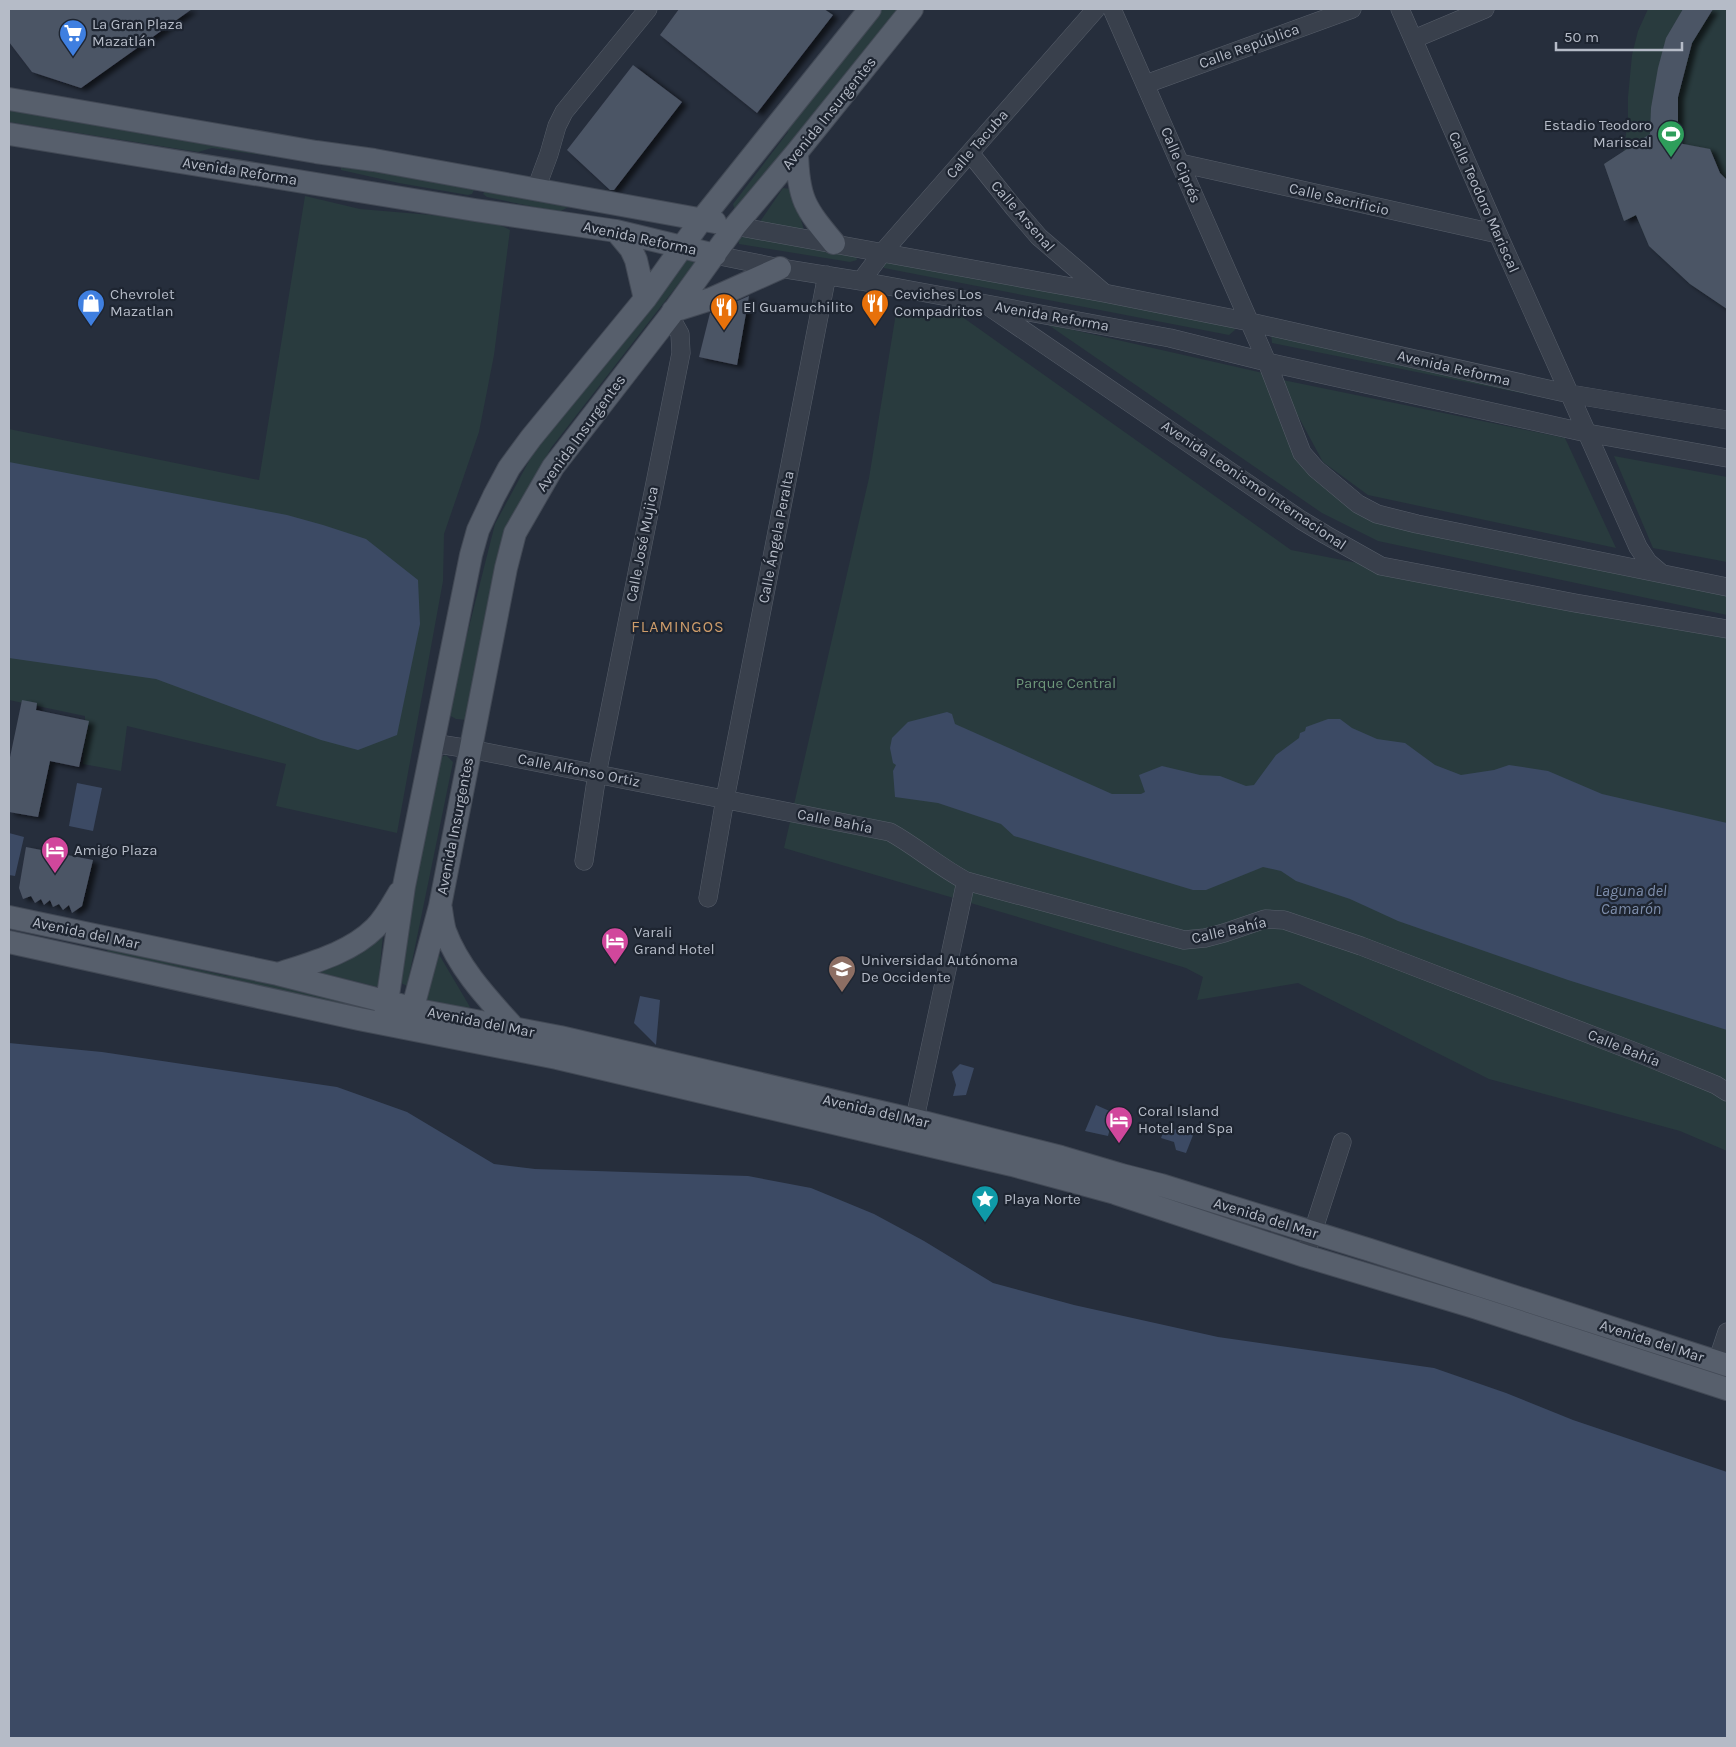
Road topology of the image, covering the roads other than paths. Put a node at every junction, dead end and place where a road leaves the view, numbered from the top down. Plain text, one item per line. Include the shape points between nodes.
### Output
1 (648, 9) edge
2 (870, 9) edge
3 (912, 9) edge
4 (1096, 9) edge
5 (1112, 9) edge
6 (1352, 9) edge
7 (1400, 9) edge
8 (1485, 9) edge
9 (1414, 39) junction
10 (1146, 84) junction
11 (9, 99) edge
12 (9, 134) edge
13 (316, 152) junction
14 (797, 152) junction
15 (970, 153) junction
16 (1180, 163) junction
17 (485, 180) junction
18 (311, 182) junction
19 (536, 189) junction
20 (475, 210) junction
21 (702, 219) junction
22 (735, 226) junction
23 (616, 231) junction
24 (1498, 234) junction
25 (834, 243) junction
26 (682, 246) junction
27 (882, 253) junction
28 (715, 255) junction
29 (780, 268) junction
30 (827, 276) junction
31 (861, 281) junction
32 (1104, 293) junction
33 (645, 299) junction
34 (987, 305) junction
35 (671, 314) junction
36 (1250, 322) junction
37 (1267, 362) junction
38 (1570, 394) junction
39 (1727, 420) edge
40 (1587, 433) junction
41 (1727, 458) edge
42 (1661, 573) junction
43 (1727, 587) edge
44 (1727, 629) edge
45 (432, 743) junction
46 (470, 749) junction
47 (597, 774) junction
48 (725, 799) junction
49 (584, 861) dead end
50 (966, 881) junction
51 (404, 886) junction
52 (708, 898) dead end
53 (440, 906) junction
54 (9, 916) edge
55 (9, 942) edge
56 (278, 974) junction
57 (385, 1012) junction
58 (410, 1018) junction
59 (515, 1029) junction
60 (1727, 1092) edge
61 (913, 1130) junction
62 (1342, 1142) dead end
63 (1312, 1233) junction
64 (1305, 1256) junction
65 (1727, 1332) edge
66 (1722, 1364) edge
67 (1727, 1388) edge

1 - 19 street via 564,112
2 - 21 main road, Avenida Insurgentes
3 - 14 main road, Avenida Insurgentes
4 - 15 street, Calle Tacuba
5 - 10 street, Calle Ciprés
6 - 10 street, Calle República
7 - 9 street, Calle Teodoro Mariscal
8 - 9 street
9 - 24 street, Calle Teodoro Mariscal
10 - 16 street, Calle Ciprés
11 - 13 main road, Avenida Reforma
12 - 18 main road, Avenida Reforma
13 - 17 main road, Avenida Reforma
13 - 18 main road
14 - 22 main road, Avenida Insurgentes
14 - 25 main road via 798,181 803,201
15 - 27 street, Calle Tacuba
15 - 32 street, Calle Arsenal via 1039,237
16 - 24 street, Calle Sacrificio
16 - 36 street, Calle Ciprés
17 - 19 main road, Avenida Reforma
17 - 20 main road
18 - 20 main road, Avenida Reforma
19 - 21 main road, Avenida Reforma
20 - 23 main road, Avenida Reforma
21 - 22 main road, Avenida Reforma
21 - 26 main road, Avenida Insurgentes
22 - 25 street, Avenida Reforma
22 - 28 main road, Avenida Insurgentes
23 - 26 main road, Avenida Reforma
23 - 33 main road via 636,260
24 - 38 street, Calle Teodoro Mariscal
25 - 27 street, Avenida Reforma
26 - 28 main road, Avenida Reforma
26 - 33 main road, Avenida Insurgentes
27 - 31 street, Calle Tacuba
27 - 32 street, Avenida Reforma
28 - 29 street, Avenida Reforma
28 - 35 main road, Avenida Insurgentes
29 - 30 street, Avenida Reforma
29 - 35 main road
30 - 31 street, Avenida Reforma
30 - 48 street, Calle Ángela Peralta
31 - 34 street, Avenida Reforma
32 - 36 street, Avenida Reforma
33 - 45 main road, Avenida Insurgentes via 531,438 494,496 478,530 471,555
34 - 37 street, Avenida Reforma via 1170,338
34 - 44 street, Avenida Leonismo Internacional via 1301,520 1381,566
35 - 46 main road, Avenida Insurgentes via 553,467 515,533
35 - 47 street, Calle José Mujica via 680,334 681,353
36 - 37 street
36 - 38 street, Avenida Reforma
37 - 40 street, Avenida Reforma
37 - 42 street via 1302,453 1367,509 1418,524
38 - 39 street, Avenida Reforma
38 - 40 street
40 - 41 street, Avenida Reforma
40 - 42 street via 1638,547
42 - 43 street
45 - 46 street, Calle Alfonso Ortiz
45 - 51 main road, Avenida Insurgentes
46 - 47 street, Calle Alfonso Ortiz
46 - 53 main road, Avenida Insurgentes
47 - 48 street, Calle Alfonso Ortiz
47 - 49 street, Calle José Mujica
48 - 50 street, Calle Bahía via 890,832 912,844 944,870
48 - 52 street, Calle Ángela Peralta
50 - 60 street, Calle Bahía via 1184,940 1205,938 1265,919 1284,920 1361,946 1638,1053
50 - 61 street
51 - 56 main road via 375,928 359,940 312,963
51 - 57 main road, Avenida Insurgentes
53 - 58 main road, Avenida Insurgentes
53 - 59 main road via 445,931 464,966
54 - 56 main road, Avenida del Mar
55 - 57 main road, Avenida del Mar
56 - 57 main road, Avenida del Mar
57 - 58 main road, Avenida del Mar
58 - 59 main road, Avenida del Mar via 423,1011
58 - 61 main road, Avenida del Mar via 557,1058
59 - 61 main road, Avenida del Mar via 633,1054
61 - 63 main road, Avenida del Mar via 1061,1157
61 - 64 main road, Avenida del Mar via 1012,1165 1115,1193
62 - 63 street
63 - 64 street
63 - 66 main road, Avenida del Mar
64 - 67 main road, Avenida del Mar
65 - 66 street

